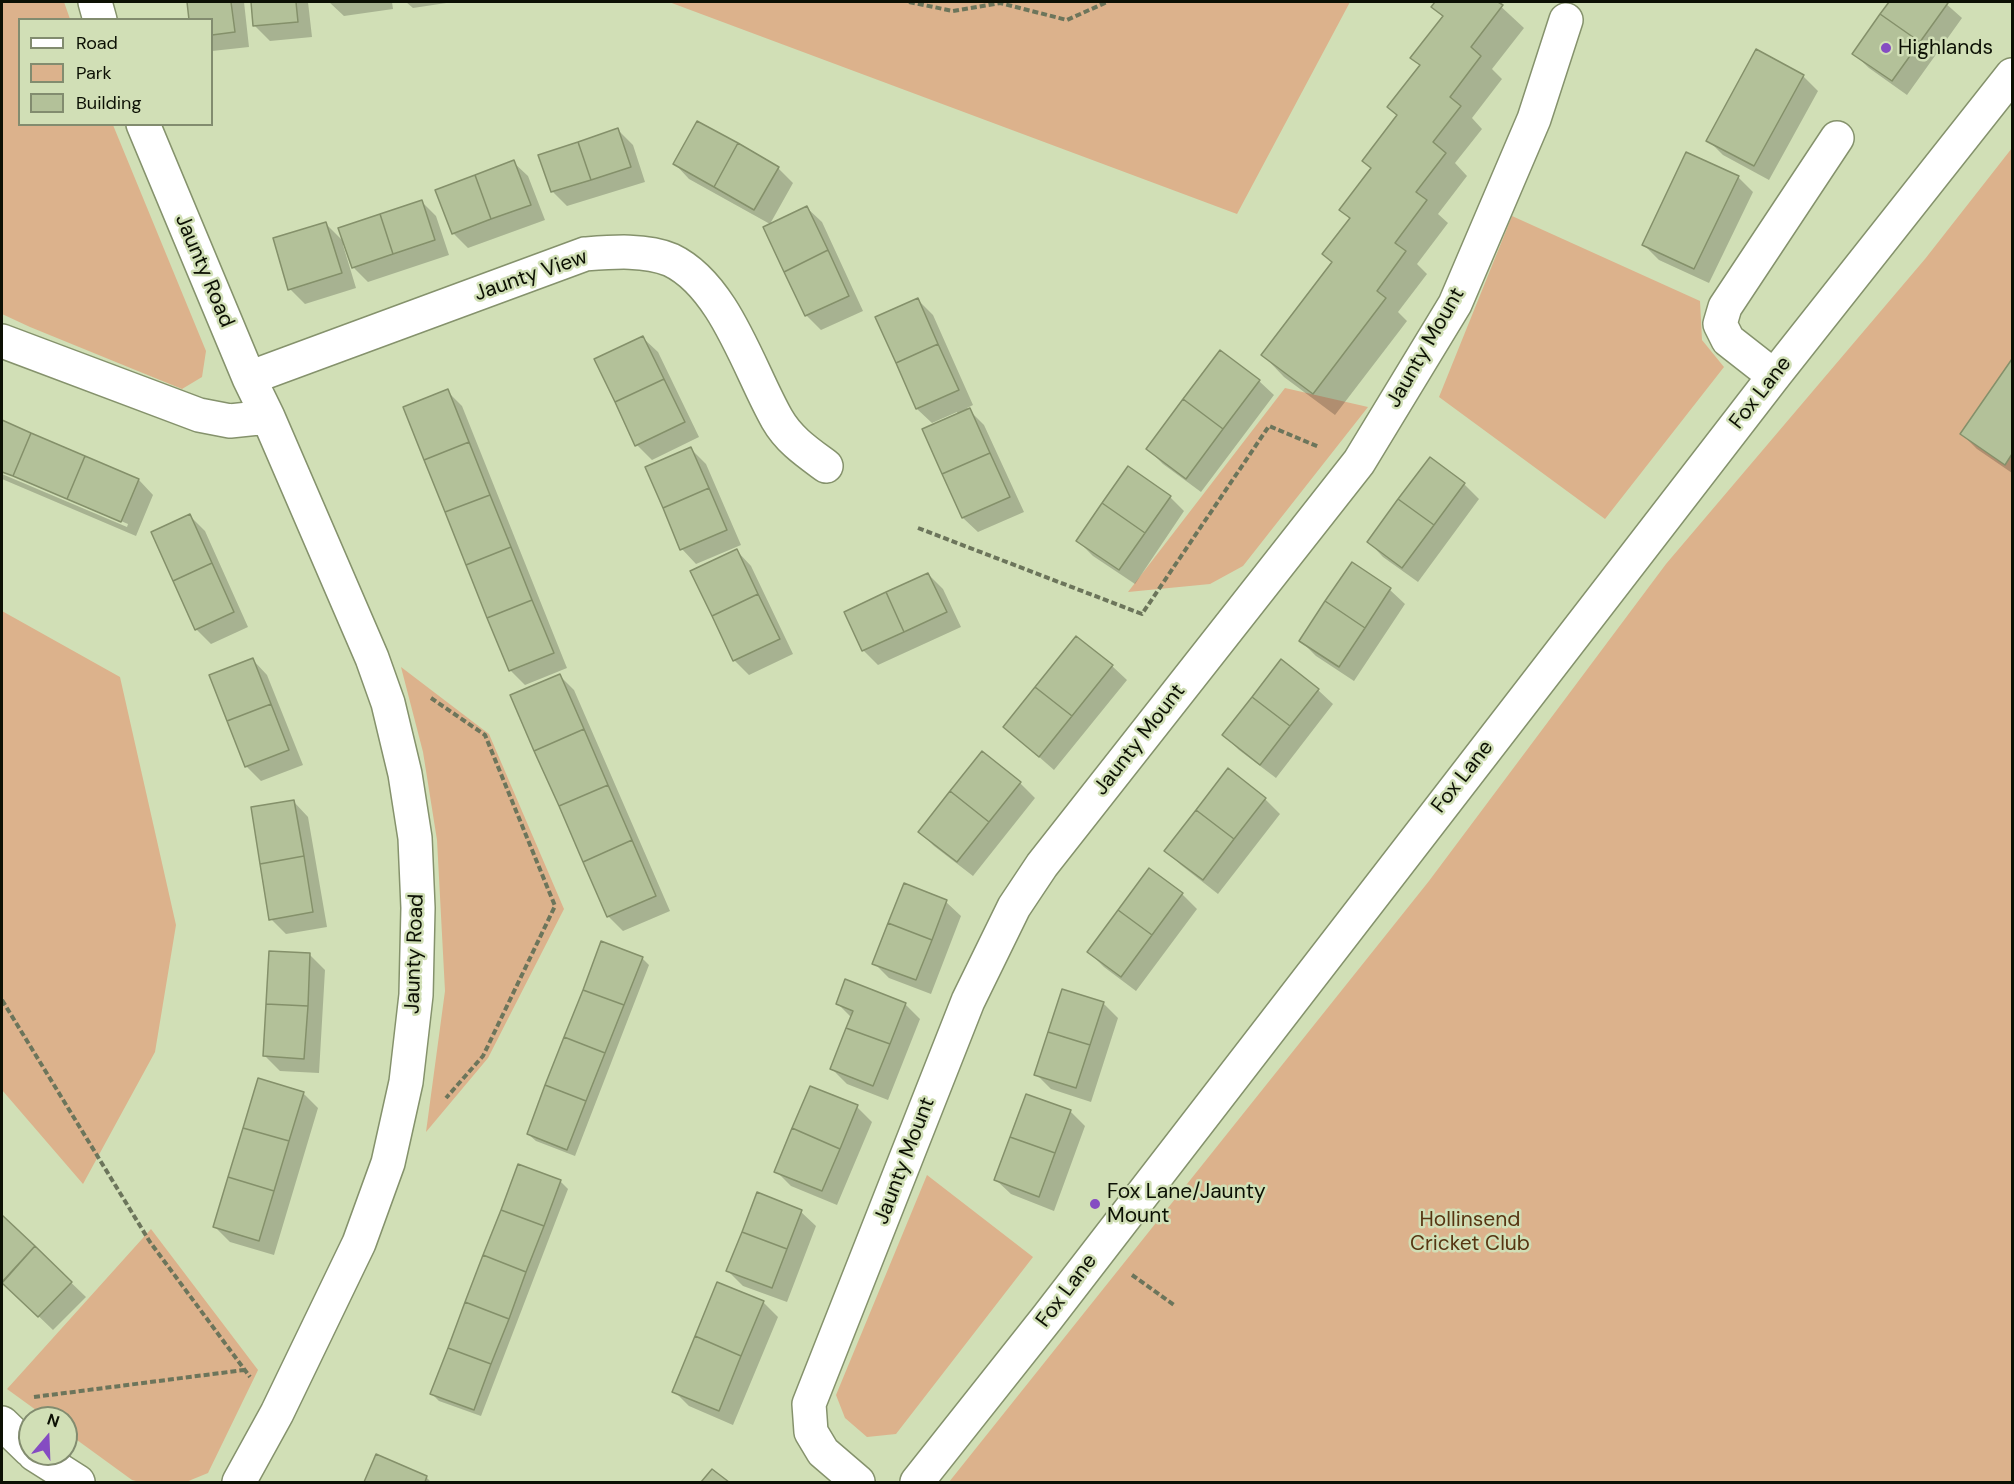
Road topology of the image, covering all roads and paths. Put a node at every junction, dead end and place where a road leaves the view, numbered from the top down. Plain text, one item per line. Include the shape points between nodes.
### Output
1 (95, 2) edge
2 (909, 2) edge
3 (1000, 2) edge
4 (1107, 2) edge
5 (99, 18) edge
6 (1566, 20) dead end
7 (2013, 75) edge
8 (144, 126) edge
9 (1837, 138) dead end
10 (2, 341) edge
11 (1774, 376) junction
12 (249, 378) junction
13 (268, 417) junction
14 (1359, 462) junction
15 (826, 466) dead end
16 (918, 528) dead end
17 (425, 694) dead end
18 (2, 1000) edge
19 (439, 1105) dead end
20 (1130, 1274) dead end
21 (1174, 1305) dead end
22 (245, 1370) junction
23 (33, 1397) dead end
24 (277, 1413) junction
25 (2, 1423) edge
26 (18, 1438) edge
27 (53, 1466) edge
28 (78, 1482) edge
29 (239, 1482) edge
30 (858, 1482) edge
31 (917, 1482) edge

1 - 5 street
2 - 3 path via 953,11
3 - 4 path via 1067,20
6 - 14 street, Jaunty Mount via 1534,119 1455,304
7 - 11 street, Fox Lane
8 - 12 street, Jaunty Road
9 - 11 street via 1725,307 1720,324 1728,340
10 - 13 street via 199,415 230,420
11 - 31 street, Fox Lane
12 - 13 street, Jaunty Road
12 - 15 street, Jaunty View via 585,254 631,251 671,260 698,279 720,306 777,420 796,444
13 - 24 street, Jaunty Road via 388,703 415,838 418,908 416,995 407,1071 387,1163 358,1243
14 - 16 path via 1269,426 1143,614
14 - 30 street, Jaunty Mount via 1042,865 1014,907 968,1000 809,1404 811,1432 823,1452
17 - 19 path via 485,735 555,906 483,1056
18 - 22 path via 150,1242
20 - 21 path
22 - 23 path
22 - 24 path
24 - 29 street, Jaunty Road
25 - 26 street
27 - 28 street

